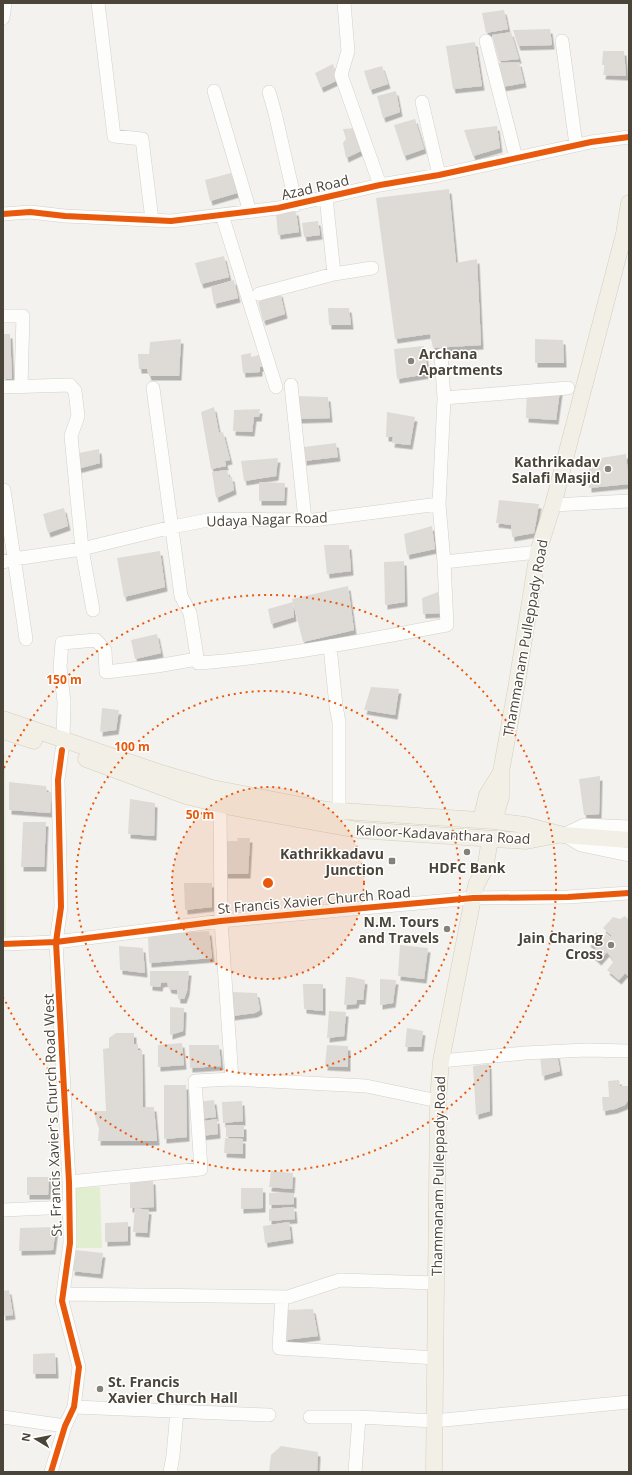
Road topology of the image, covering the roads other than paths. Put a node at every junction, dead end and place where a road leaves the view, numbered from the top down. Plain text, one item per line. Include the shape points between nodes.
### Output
1 (5, 3) edge
2 (98, 3) edge
3 (344, 3) edge
4 (3, 18) edge
5 (486, 41) dead end
6 (562, 41) dead end
7 (214, 91) dead end
8 (269, 92) dead end
9 (422, 102) dead end
10 (629, 137) edge
11 (576, 145) junction
12 (516, 158) junction
13 (439, 175) junction
14 (380, 185) junction
15 (326, 197) junction
16 (296, 205) junction
17 (629, 205) edge
18 (250, 212) junction
19 (3, 214) edge
20 (222, 215) junction
21 (152, 220) junction
22 (372, 268) dead end
23 (334, 274) junction
24 (259, 294) dead end
25 (3, 316) edge
26 (441, 355) dead end
27 (291, 385) dead end
28 (21, 386) junction
29 (276, 387) dead end
30 (3, 388) edge
31 (153, 388) dead end
32 (568, 388) dead end
33 (444, 398) junction
34 (4, 490) dead end
35 (629, 501) edge
36 (439, 504) junction
37 (553, 505) junction
38 (305, 520) junction
39 (172, 527) junction
40 (82, 549) junction
41 (538, 552) junction
42 (9, 560) edge
43 (444, 562) junction
44 (93, 610) dead end
45 (26, 639) dead end
46 (330, 646) junction
47 (197, 659) junction
48 (3, 719) edge
49 (3, 731) edge
50 (63, 745) junction
51 (220, 804) junction
52 (339, 811) junction
53 (487, 820) junction
54 (629, 827) edge
55 (563, 834) junction
56 (483, 838) junction
57 (629, 840) edge
58 (629, 855) edge
59 (475, 890) junction
60 (629, 893) edge
61 (221, 921) junction
62 (56, 942) junction
63 (3, 944) edge
64 (629, 1051) edge
65 (441, 1061) junction
66 (232, 1079) junction
67 (438, 1102) junction
68 (69, 1182) junction
69 (69, 1207) junction
70 (3, 1210) edge
71 (436, 1283) junction
72 (63, 1294) junction
73 (282, 1297) junction
74 (435, 1358) junction
75 (629, 1402) edge
76 (74, 1407) junction
77 (177, 1411) junction
78 (269, 1415) dead end
79 (3, 1416) edge
80 (310, 1417) dead end
81 (359, 1417) junction
82 (434, 1421) junction
83 (65, 1426) junction
84 (51, 1472) edge
85 (170, 1472) edge
86 (355, 1472) edge
87 (434, 1472) edge

1 - 4 street
2 - 21 street via 114,136 142,139
3 - 14 street via 348,51 341,75
5 - 12 street
6 - 11 street
7 - 18 street
8 - 16 street
9 - 13 street
10 - 11 street, Azad Road
11 - 12 street, Azad Road
12 - 13 street, Azad Road
13 - 14 street, Azad Road
14 - 15 street, Azad Road
15 - 16 street, Azad Road
15 - 23 street
16 - 18 street, Azad Road
17 - 37 main road, Thammanam Pulleppady Road via 624,234
18 - 20 street, Azad Road
19 - 21 street, Azad Road via 30,212
20 - 21 street, Azad Road via 171,221
20 - 29 street
22 - 23 street
23 - 24 street
25 - 28 street via 23,316
26 - 33 street
27 - 38 street
28 - 30 street
28 - 40 street via 70,385 76,391 78,416 71,436
31 - 39 street
32 - 33 street
33 - 36 street
34 - 42 street
35 - 37 street
36 - 38 street, Udaya Nagar Road
36 - 43 street
37 - 41 main road, Thammanam Pulleppady Road
38 - 39 street, Udaya Nagar Road via 213,519
39 - 40 street, Udaya Nagar Road
39 - 47 street via 181,596 190,613
40 - 42 street, Udaya Nagar Road
40 - 44 street
41 - 43 street
41 - 53 main road, Thammanam Pulleppady Road via 501,772 487,795
42 - 45 street
43 - 46 street via 447,626
46 - 47 street via 242,660 198,663
46 - 52 street via 340,722
47 - 50 street, St. Francis Xavier's Church Road West via 106,672 104,650 96,640 62,643 60,667 64,702
48 - 50 main road, Kaloor-Kadavanthara Road
49 - 50 main road, Kaloor-Kadavanthara Road
50 - 51 main road, Kaloor-Kadavanthara Road via 186,796
50 - 52 main road, Kaloor-Kadavanthara Road via 212,788
50 - 62 street, St. Francis Xavier's Church Road West via 58,780 61,907
51 - 56 main road, Kaloor-Kadavanthara Road via 358,830
51 - 61 street
52 - 53 main road, Kaloor-Kadavanthara Road
53 - 55 main road, Kaloor-Kadavanthara Road
54 - 55 street via 584,824
55 - 56 main road, Kaloor-Kadavanthara Road via 526,841
55 - 57 main road
55 - 58 street via 581,845
56 - 59 main road, Thammanam Pulleppady Road via 476,868
59 - 60 street, St Francis Xavier Church Road via 568,897
59 - 61 street, St Francis Xavier Church Road
59 - 65 main road, Thammanam Pulleppady Road
61 - 62 street, St Francis Xavier Church Road
61 - 66 street
62 - 63 street, St Francis Xavier Church Road
62 - 68 street, St. Francis Xavier's Church Road West
64 - 65 street via 525,1053
65 - 67 main road, Thammanam Pulleppady Road
66 - 67 street via 366,1086
66 - 68 street via 195,1081 201,1169
67 - 71 main road, Thammanam Pulleppady Road
68 - 69 street, St. Francis Xavier's Church Road West
69 - 70 street
69 - 72 street, St. Francis Xavier's Church Road West via 70,1243
71 - 73 street via 340,1280
71 - 74 main road, Thammanam Pulleppady Road
72 - 73 street
72 - 76 street, St. Francis Xavier's Church Road West via 62,1301 79,1367
73 - 74 street via 279,1348
74 - 82 main road, Thammanam Pulleppady Road
75 - 82 street
76 - 77 street
76 - 83 street, St. Francis Xavier's Church Road West
77 - 78 street
77 - 85 street via 174,1456
79 - 83 street
80 - 81 street
81 - 82 street
81 - 86 street
82 - 87 main road, Thammanam Pulleppady Road
83 - 84 street, St. Francis Xavier's Church Road West

